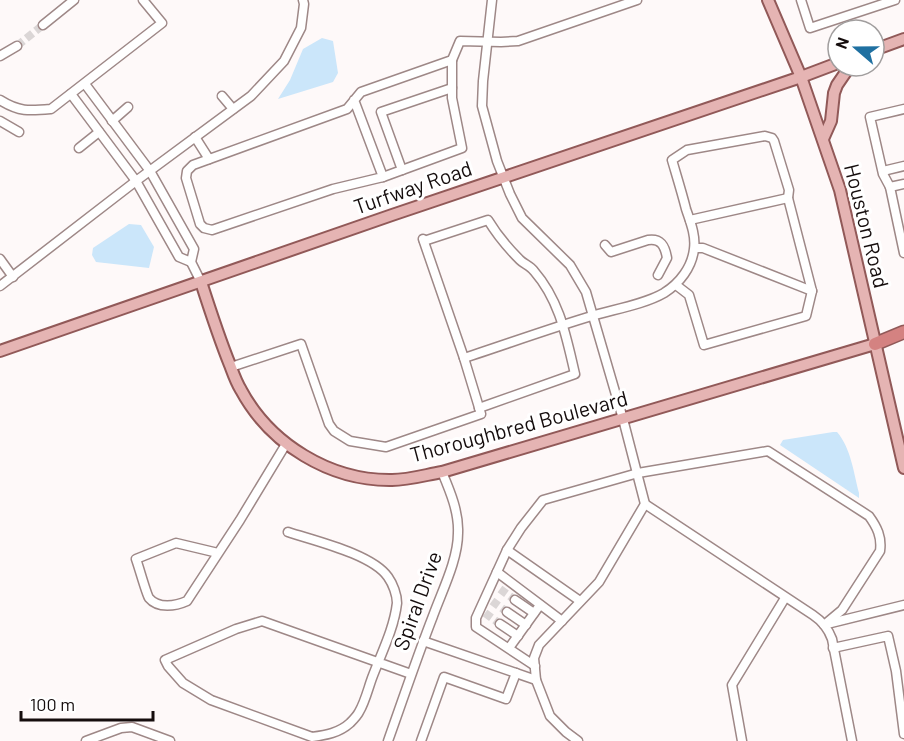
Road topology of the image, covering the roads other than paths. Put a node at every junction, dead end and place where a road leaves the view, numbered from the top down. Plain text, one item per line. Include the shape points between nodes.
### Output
1 (74, 0) edge
2 (143, 0) edge
3 (303, 0) edge
4 (492, 0) edge
5 (637, 0) edge
6 (768, 0) edge
7 (801, 0) edge
8 (895, 0) edge
9 (43, 25) tunnel mouth
10 (904, 39) edge
11 (488, 42) junction
12 (16, 46) tunnel mouth
13 (886, 46) edge
14 (0, 56) edge
15 (452, 60) junction
16 (826, 68) edge
17 (801, 77) junction
18 (842, 78) edge
19 (85, 84) junction
20 (452, 88) junction
21 (71, 94) junction
22 (222, 96) dead end
23 (0, 100) edge
24 (354, 100) junction
25 (128, 107) dead end
26 (233, 109) junction
27 (904, 109) edge
28 (0, 121) edge
29 (112, 121) junction
30 (19, 132) dead end
31 (99, 132) junction
32 (195, 137) junction
33 (823, 139) junction
34 (79, 148) dead end
35 (209, 159) junction
36 (904, 166) edge
37 (402, 170) junction
38 (150, 171) junction
39 (883, 171) junction
40 (383, 177) junction
41 (503, 178) junction
42 (136, 181) junction
43 (904, 184) edge
44 (890, 187) junction
45 (788, 198) junction
46 (690, 220) junction
47 (605, 245) dead end
48 (695, 248) junction
49 (904, 253) edge
50 (0, 260) edge
51 (191, 262) junction
52 (658, 275) dead end
53 (13, 277) junction
54 (201, 282) junction
55 (676, 285) junction
56 (0, 286) edge
57 (812, 291) junction
58 (593, 316) junction
59 (563, 326) junction
60 (904, 332) edge
61 (904, 341) edge
62 (875, 344) junction
63 (0, 351) edge
64 (464, 358) junction
65 (231, 368) junction
66 (479, 408) junction
67 (624, 419) junction
68 (286, 444) junction
69 (904, 468) edge
70 (442, 472) junction
71 (638, 473) junction
72 (645, 504) junction
73 (288, 532) dead end
74 (507, 550) junction
75 (218, 553) junction
76 (498, 572) junction
77 (785, 598) junction
78 (515, 600) tunnel mouth
79 (848, 600) junction
80 (580, 601) junction
81 (540, 605) junction
82 (904, 605) edge
83 (507, 612) tunnel mouth
84 (534, 613) junction
85 (860, 616) junction
86 (562, 621) junction
87 (500, 624) tunnel mouth
88 (526, 625) junction
89 (824, 625) junction
90 (518, 636) junction
91 (423, 641) junction
92 (509, 648) junction
93 (833, 648) junction
94 (378, 662) junction
95 (534, 666) junction
96 (516, 673) junction
97 (411, 674) junction
98 (536, 680) junction
99 (904, 734) edge
100 (86, 741) edge
101 (170, 741) edge
102 (388, 741) edge
103 (421, 741) edge
104 (578, 741) edge
105 (742, 741) edge
106 (852, 741) edge

1 - 9 street
2 - 19 street via 162,23
3 - 26 street via 301,28 284,61
4 - 11 street
5 - 11 street via 518,41
6 - 17 main road, Houston Road
7 - 8 street via 810,28
10 - 13 main road
11 - 15 street via 460,41
11 - 41 street via 482,106
12 - 14 street
15 - 20 street
15 - 24 street via 360,92
16 - 17 main road, Turfway Road
17 - 33 main road, Houston Road
17 - 41 main road, Turfway Road
18 - 33 main road via 834,93 831,121
19 - 21 street
19 - 29 street
20 - 37 street via 462,148
20 - 37 street via 381,112
21 - 23 street via 51,110 28,112
21 - 31 street
22 - 26 street
24 - 35 street via 347,109
24 - 40 street
25 - 29 street
26 - 32 street
27 - 39 street via 870,117
28 - 30 street
29 - 38 street
31 - 34 street
31 - 42 street
32 - 35 street
32 - 38 street
33 - 62 main road, Houston Road via 840,190
35 - 40 street via 193,165 186,178 200,224 212,230 333,189
36 - 39 street
37 - 40 street
38 - 42 street
38 - 51 street via 194,249
39 - 44 street
41 - 54 main road, Turfway Road
41 - 58 street via 522,219 570,266 586,292
42 - 51 street via 179,257
42 - 53 street
43 - 44 street
44 - 49 street
45 - 46 street
45 - 46 street via 789,190 772,138 687,150 672,160
45 - 57 street
46 - 48 street
47 - 52 street via 611,252 659,240 667,258
48 - 55 street via 687,271
48 - 57 street
50 - 53 street
51 - 54 street
53 - 56 street
54 - 63 main road, Turfway Road
54 - 65 main road, Thoroughbred Boulevard
55 - 57 street via 689,295 704,345 806,316
55 - 58 street via 650,299
58 - 59 street
58 - 67 street
59 - 64 street
59 - 64 street via 551,294 533,269 497,236 488,220 423,240
59 - 66 street via 575,374
60 - 62 highway
61 - 62 highway
62 - 67 main road, Thoroughbred Boulevard
62 - 69 main road, Houston Road
64 - 66 street
65 - 66 street via 302,344 329,424 342,437 360,443 386,447 481,414
65 - 68 main road, Thoroughbred Boulevard via 259,419
67 - 70 main road, Thoroughbred Boulevard
67 - 71 street
68 - 70 main road, Thoroughbred Boulevard via 328,468 370,478 392,480
68 - 75 street
70 - 91 street, Spiral Drive via 457,515 458,544
71 - 72 street
71 - 74 street via 543,500
71 - 79 street via 768,451 869,516 876,525 880,551
72 - 77 street
72 - 80 street via 599,582
73 - 94 street via 357,555 387,576 397,601
74 - 76 street
74 - 80 street
75 - 75 street via 187,601 167,606 149,598 136,560 176,543
76 - 81 street
76 - 92 street via 496,586 476,618 476,627
77 - 89 street
77 - 105 street via 732,686
78 - 84 street
79 - 85 street
79 - 89 street
80 - 86 street
81 - 84 street
81 - 86 street
82 - 85 street
83 - 88 street
84 - 88 street
85 - 89 street
86 - 95 street via 539,645
87 - 90 street
88 - 90 street
89 - 93 street
90 - 92 street
91 - 96 street
91 - 97 street, Spiral Drive
92 - 95 street
93 - 99 street via 888,636
93 - 106 street
94 - 94 street via 262,621 165,660 183,683 211,700 312,736 328,735 351,723 359,713
94 - 97 street
95 - 98 street
96 - 98 street
96 - 103 street via 506,699 444,677
97 - 102 street, Spiral Drive
98 - 104 street via 550,716
100 - 101 street via 132,727

